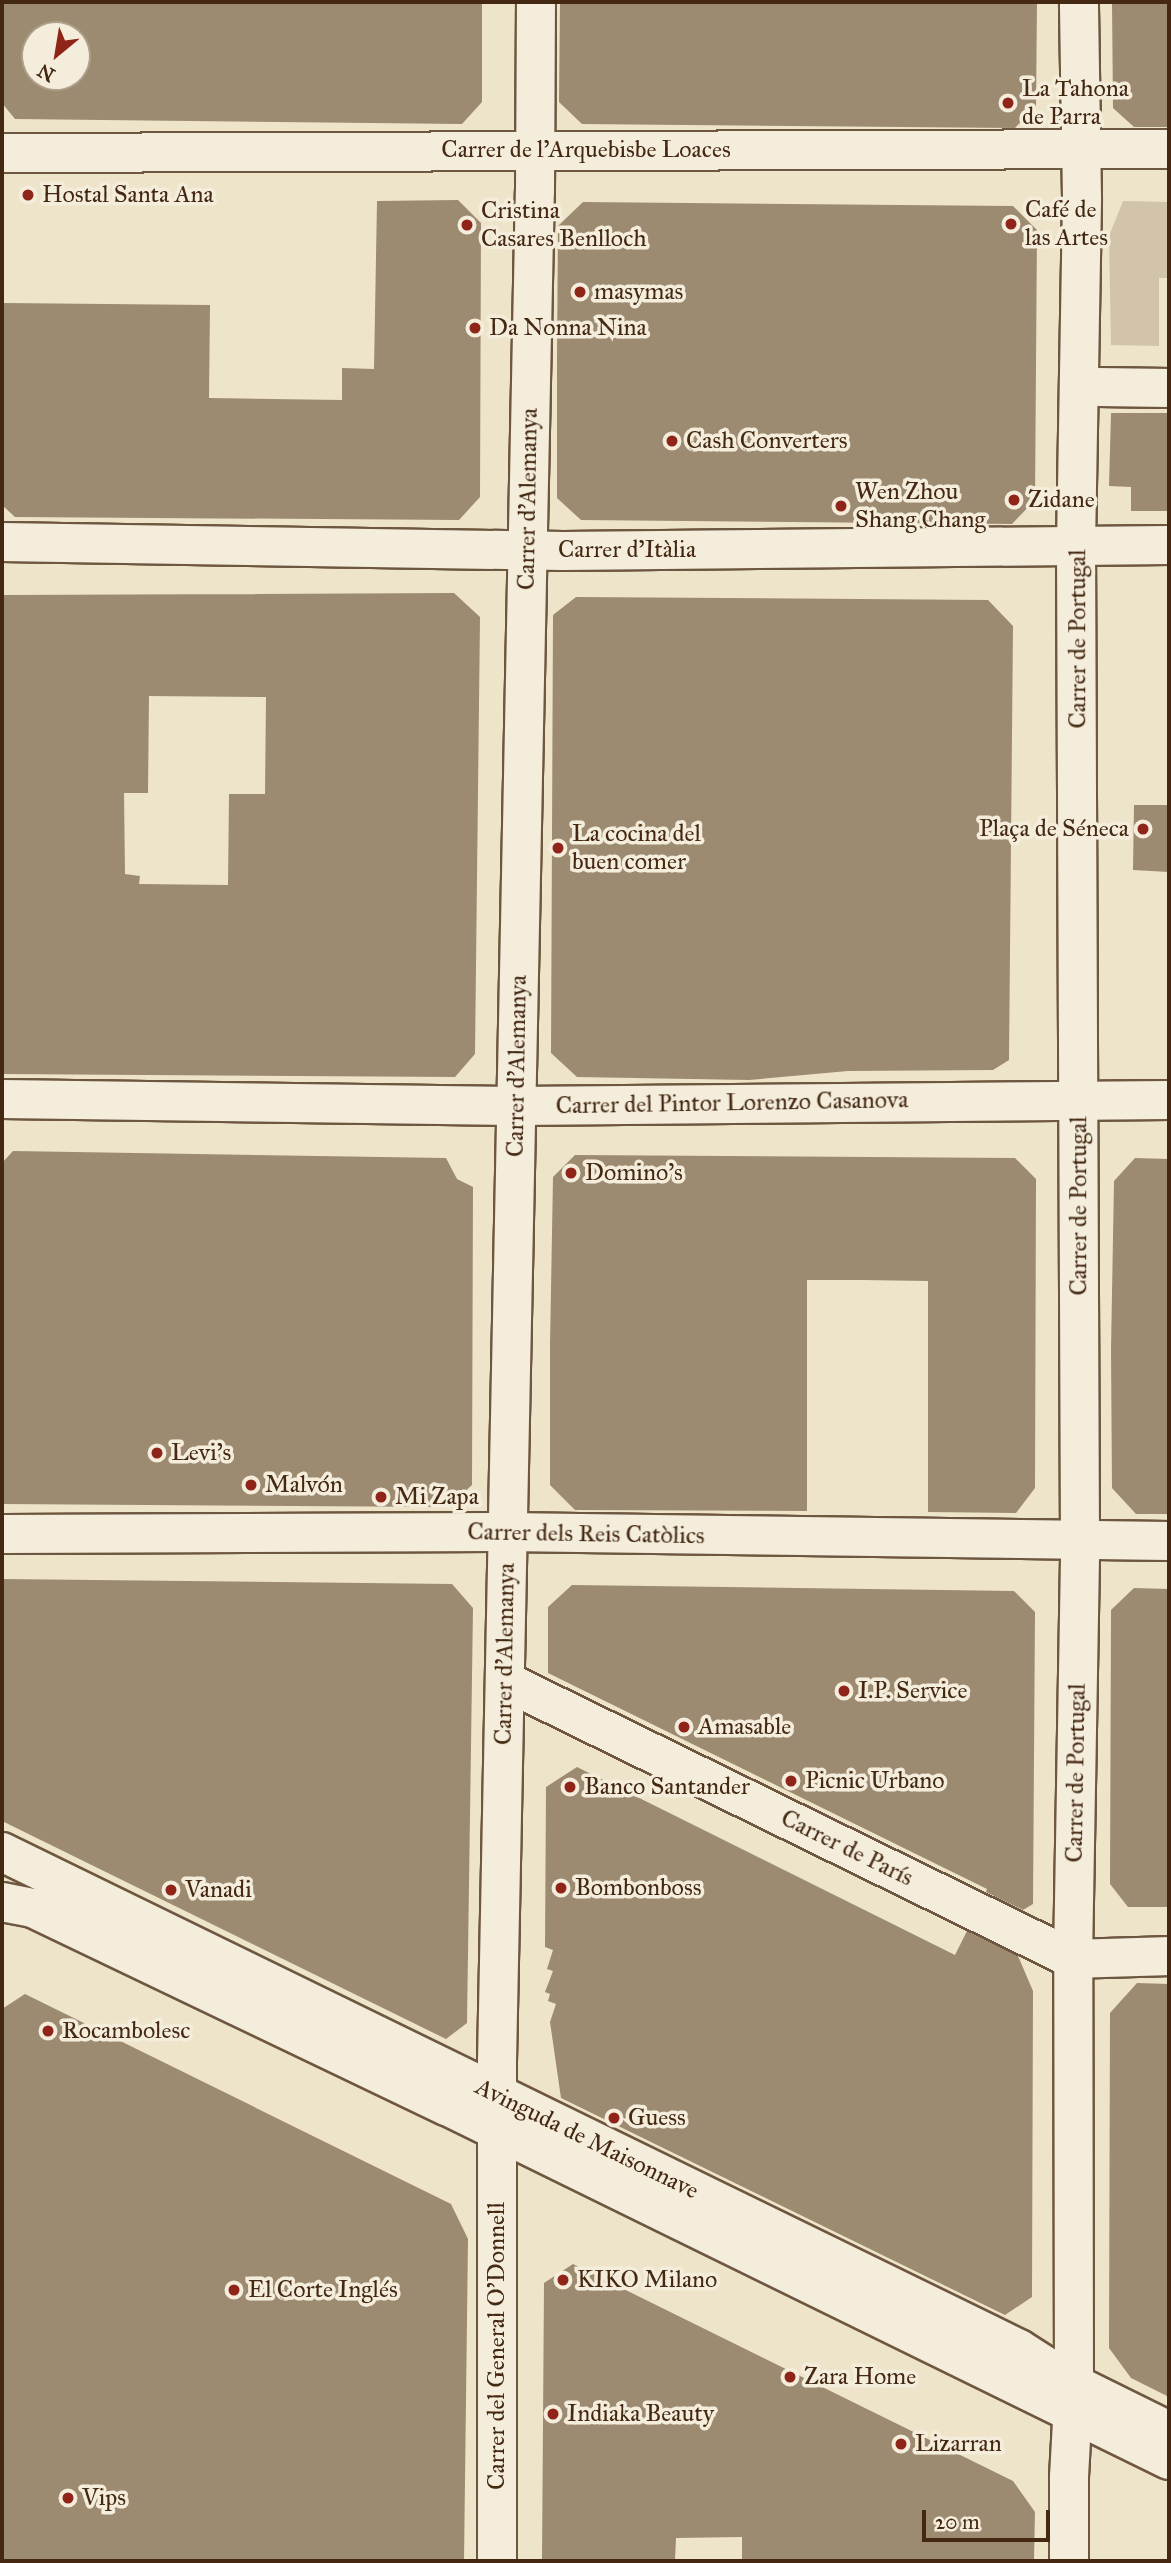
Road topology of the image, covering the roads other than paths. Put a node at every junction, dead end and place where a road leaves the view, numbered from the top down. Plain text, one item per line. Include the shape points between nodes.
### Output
1 (536, 2) edge
2 (1079, 2) edge
3 (1081, 148) junction
4 (1169, 149) edge
5 (536, 150) junction
6 (2, 153) edge
7 (1099, 387) dead end
8 (1169, 388) edge
9 (2, 542) edge
10 (1076, 545) junction
11 (1169, 545) edge
12 (526, 550) junction
13 (2, 1099) edge
14 (1079, 1100) junction
15 (1169, 1100) edge
16 (517, 1106) junction
17 (506, 1532) junction
18 (2, 1534) edge
19 (1080, 1541) junction
20 (1169, 1541) edge
21 (507, 1682) junction
22 (2, 1852) edge
23 (2, 1902) edge
24 (1169, 1956) edge
25 (1073, 1959) junction
26 (497, 2113) junction
27 (1073, 2397) junction
28 (1169, 2431) edge
29 (1169, 2460) edge
30 (497, 2561) edge
31 (1069, 2561) edge

1 - 5 street, Carrer d'Alemanya
2 - 3 street, Carrer de Portugal
3 - 4 street, Carrer de l'Arquebisbe Loaces
3 - 5 street, Carrer de l'Arquebisbe Loaces
3 - 10 street, Carrer de Portugal
5 - 6 street, Carrer de l'Arquebisbe Loaces
5 - 12 street, Carrer d'Alemanya
7 - 8 street
9 - 12 street, Carrer d'Itàlia
10 - 11 street, Carrer d'Itàlia
10 - 12 street, Carrer d'Itàlia
10 - 14 street, Carrer de Portugal
12 - 16 street, Carrer d'Alemanya
13 - 16 street, Carrer del Pintor Lorenzo Casanova
14 - 15 street, Carrer del Pintor Lorenzo Casanova
14 - 16 street, Carrer del Pintor Lorenzo Casanova
14 - 19 street, Carrer de Portugal
16 - 17 street, Carrer d'Alemanya
17 - 18 street, Carrer dels Reis Catòlics
17 - 19 street, Carrer dels Reis Catòlics
17 - 21 street, Carrer d'Alemanya
19 - 20 street, Carrer dels Reis Catòlics
19 - 25 street, Carrer de Portugal
21 - 25 street, Carrer de París
21 - 26 street, Carrer d'Alemanya
22 - 26 street, Avinguda de Maisonnave
23 - 26 street, Avinguda de Maisonnave via 33,1908
24 - 25 street
25 - 27 street, Carrer de Portugal
26 - 27 street, Avinguda de Maisonnave
26 - 30 street, Carrer del General O'Donnell
27 - 28 street, Avinguda de Maisonnave
27 - 29 street, Avinguda de Maisonnave
27 - 31 street, Carrer de Portugal

